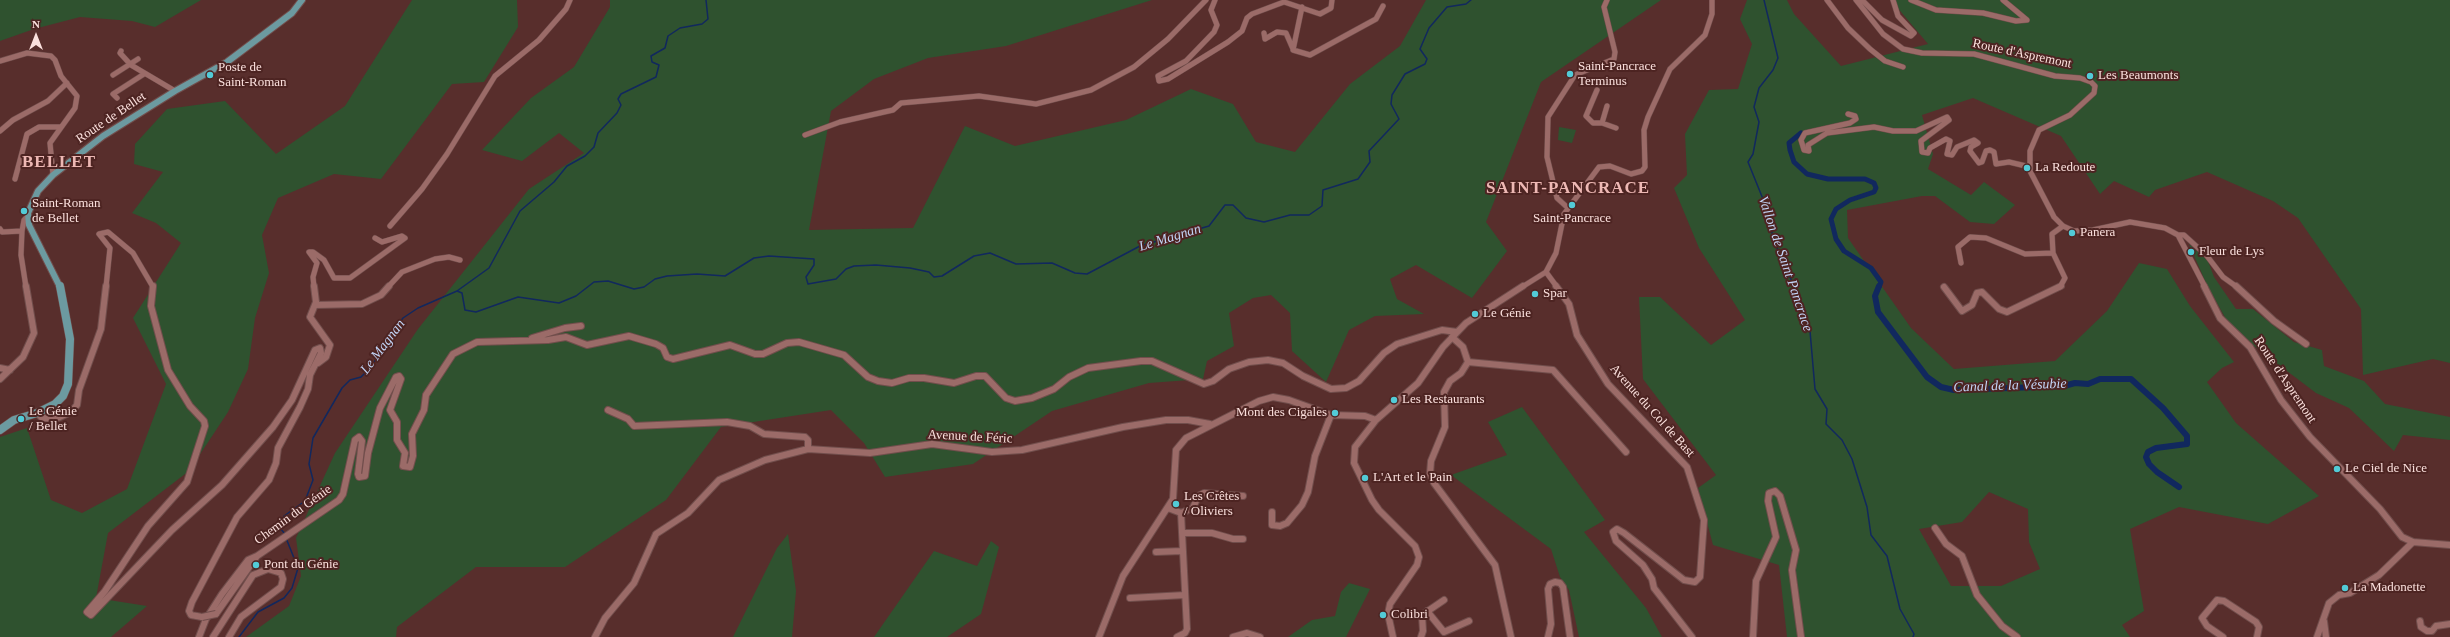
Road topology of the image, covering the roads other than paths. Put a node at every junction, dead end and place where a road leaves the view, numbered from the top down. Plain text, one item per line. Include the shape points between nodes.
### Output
1 (302, 0) edge
2 (570, 0) edge
3 (1206, 0) edge
4 (1215, 0) edge
5 (1332, 0) edge
6 (1607, 0) edge
7 (1712, 0) edge
8 (1827, 0) edge
9 (1857, 0) edge
10 (1862, 0) edge
11 (1893, 0) edge
12 (1911, 0) edge
13 (2003, 0) edge
14 (1383, 6) dead end
15 (1302, 7) junction
16 (1264, 33) dead end
17 (1293, 50) junction
18 (121, 51) dead end
19 (138, 59) dead end
20 (0, 61) edge
21 (131, 65) junction
22 (1903, 67) dead end
23 (144, 74) junction
24 (113, 75) dead end
25 (67, 83) junction
26 (1597, 90) dead end
27 (175, 91) junction
28 (117, 98) dead end
29 (1607, 106) dead end
30 (1848, 114) dead end
31 (1602, 124) junction
32 (60, 127) junction
33 (1616, 128) dead end
34 (0, 131) edge
35 (805, 135) dead end
36 (2030, 167) junction
37 (53, 175) junction
38 (15, 179) dead end
39 (1568, 208) junction
40 (27, 217) junction
41 (390, 226) dead end
42 (2063, 226) junction
43 (0, 229) edge
44 (22, 231) junction
45 (2178, 235) junction
46 (375, 238) dead end
47 (2052, 253) junction
48 (460, 260) dead end
49 (1961, 263) dead end
50 (1546, 272) junction
51 (1944, 287) dead end
52 (315, 305) junction
53 (581, 326) dead end
54 (1457, 332) junction
55 (1452, 337) junction
56 (530, 339) junction
57 (2306, 344) dead end
58 (1468, 362) junction
59 (316, 364) junction
60 (0, 368) edge
61 (10, 370) junction
62 (0, 379) edge
63 (608, 410) dead end
64 (37, 413) junction
65 (1331, 415) junction
66 (1376, 420) junction
67 (1210, 424) junction
68 (0, 430) edge
69 (808, 449) junction
70 (1626, 452) dead end
71 (1243, 496) dead end
72 (1168, 508) junction
73 (1272, 512) dead end
74 (1181, 513) junction
75 (1935, 528) dead end
76 (1182, 533) junction
77 (1243, 539) dead end
78 (2414, 542) junction
79 (2450, 545) edge
80 (1182, 551) junction
81 (1156, 552) dead end
82 (257, 556) junction
83 (1185, 595) junction
84 (1130, 598) dead end
85 (1444, 600) dead end
86 (1426, 611) junction
87 (2324, 620) junction
88 (1469, 621) dead end
89 (2420, 621) dead end
90 (2450, 624) edge
91 (2318, 636) edge
92 (199, 637) edge
93 (213, 637) edge
94 (229, 637) edge
95 (595, 637) edge
96 (1099, 637) edge
97 (1177, 637) edge
98 (1233, 637) edge
99 (1260, 637) edge
100 (1393, 637) edge
101 (1422, 637) edge
102 (1511, 637) edge
103 (1548, 637) edge
104 (1570, 637) edge
105 (1692, 637) edge
106 (1753, 637) edge
107 (1801, 637) edge
108 (2017, 637) edge
109 (2223, 637) edge
110 (2258, 637) edge
111 (2326, 637) edge

1 - 27 main road, Route de Bellet via 292,13 227,62
2 - 41 street via 566,9 539,40 495,76 448,154
3 - 35 street via 1168,39 1134,67 1091,90 1036,104 979,96 901,103 893,110 840,122
4 - 15 street via 1212,10 1217,24 1214,32 1186,61 1158,76 1159,81 1168,80 1228,42 1242,31 1247,18 1252,14 1284,2
5 - 15 street via 1331,8 1325,12 1313,13
6 - 39 street via 1604,7 1615,52 1614,59 1575,75 1548,117 1547,157 1557,198
7 - 39 street via 1712,14 1705,35 1670,69 1648,116 1644,130 1645,167 1642,171 1631,174 1610,166 1600,166
8 - 22 street via 1848,28 1870,50 1885,61
9 - 36 street, Route d'Aspremont via 1889,40 1903,49 1922,53 1974,54 2048,74 2091,82 2095,86 2094,92 2076,110 2039,130 2030,151
10 - 11 street via 1882,20 1911,36 1914,33 1898,16
12 - 13 street via 1936,10 1983,13 2016,21 2027,20
14 - 17 street via 1376,18 1343,35 1315,54
15 - 17 street
16 - 17 street via 1265,39 1277,32 1286,33
18 - 21 street
19 - 21 street
20 - 25 street via 27,53 51,56
21 - 23 street
21 - 24 street
23 - 27 street
23 - 28 street via 113,94
25 - 32 street via 77,96 77,101 73,111
25 - 34 street via 48,101 13,120
26 - 31 street via 1586,116 1593,123
27 - 37 main road, Route de Bellet via 121,124
29 - 31 street
30 - 36 street via 1855,116 1856,119 1850,123 1805,134 1801,140 1806,152 1809,151 1808,145 1827,133 1874,127 1893,131 1916,131 1947,117 1949,120 1921,141 1922,152 1928,153 1930,148 1946,139 1950,141 1947,154 1952,155 1958,147 1974,140 1978,143 1971,147 1970,151 1979,163 1982,162 1985,152 1990,150 1994,152 1997,164 2009,162
31 - 33 street
32 - 37 street via 50,143
32 - 38 street via 39,127 27,134
36 - 42 street, Route d'Aspremont via 2050,211
37 - 40 main road, Route de Bellet via 35,196
39 - 50 street via 1561,222 1553,260
40 - 44 street
40 - 64 main road via 31,233 58,280 70,344 68,384 65,393 55,404
42 - 45 street via 2082,231 2137,223 2165,228
42 - 47 street via 2052,234
43 - 44 street via 2,232
44 - 61 street via 21,255 35,329 28,349
45 - 57 street via 2184,235 2224,277
45 - 78 street, Route d'Aspremont via 2220,318 2250,348 2286,407 2310,437 2380,509 2397,533
46 - 52 street via 382,242 402,236 405,238 350,278 334,278 324,260 309,252 317,263 313,277
47 - 49 street via 2025,254 1986,238 1970,237 1958,247
47 - 51 street via 2065,278 2061,287 2014,310 2007,312 1999,309 1982,292 1977,294 1972,305 1962,311
48 - 52 street via 449,257 435,259 402,272 380,295 362,304
50 - 54 street via 1479,313
50 - 105 street, Avenue du Col de Bast via 1569,304 1577,335 1608,384 1687,467 1704,520 1700,577 1695,582 1679,576 1624,533 1617,529 1613,532 1616,541 1643,565 1652,579 1654,588
52 - 59 street via 310,317 330,345 326,357
53 - 56 street via 565,328
54 - 55 street
54 - 56 street, Chemin du Génie via 1442,330 1397,344 1384,353 1359,381 1346,388 1331,389 1283,363 1268,360 1249,362 1229,369 1213,381 1204,384 1152,362 1141,361 1088,368 1054,389 1032,398 1015,401 1006,398 984,376 976,376 954,384 924,378 909,378 892,383 878,382 868,378 844,356 799,342 781,345 763,354 755,354 730,345 674,359 667,357 663,348 637,337 620,337 588,345 572,338
55 - 58 street via 1463,347
55 - 66 street via 1418,383
56 - 82 street, Chemin du Génie via 477,342 453,354 424,398 424,410 412,434 412,465 407,469 403,466 405,453 397,440 397,422 390,410 402,377 396,377 380,408 368,453 367,474 362,478 358,474 362,441 359,438 355,440 343,494 339,500
58 - 70 street via 1553,370
58 - 102 street via 1461,373 1450,381 1444,392 1445,427 1432,461 1430,474 1495,565
59 - 64 street, Chemin du Génie via 321,353 318,348 314,350 292,400 273,427 222,485 172,530 91,615 87,612 105,591 148,526 186,482 205,426 202,417 190,406 168,370 151,306 153,284 133,253 108,232 99,235 110,248 101,329 79,390 77,405 67,414 55,419 42,418
59 - 82 street, Chemin du Génie, bridge via 297,414 278,448 276,463 269,480 237,517 192,602 189,611 191,615 202,617 216,614
60 - 61 street
61 - 62 street
63 - 69 street via 628,419 634,426 727,422 750,426 764,434 805,437 808,440
64 - 68 main road via 14,420
65 - 66 street via 1365,416
65 - 67 street via 1289,400 1273,398 1259,401
65 - 73 street via 1315,456 1308,492 1302,505 1287,523 1280,526 1272,525
66 - 100 street via 1355,447 1354,463 1379,510 1415,546 1419,557 1417,565 1390,604 1388,614
67 - 69 street, Avenue de Féric via 1166,420 1022,450 992,452 932,444 870,452 844,453
67 - 72 street via 1186,438 1176,450 1175,491
69 - 95 street, Avenue de Féric via 766,460 719,480 688,513 656,534 634,583 605,618
71 - 74 street via 1204,493 1197,498 1193,508
72 - 74 street
72 - 96 street via 1123,576 1108,621
74 - 76 street
75 - 108 street via 1946,544 1962,556 1977,595 2002,626
76 - 77 street via 1212,533
76 - 80 street
78 - 79 street, Route d'Aspremont
78 - 87 street via 2380,575 2350,593 2339,595 2329,603
80 - 81 street
80 - 83 street
82 - 92 street via 248,560 222,594 206,619
83 - 84 street
83 - 97 street via 1187,628 1185,633
85 - 86 street
86 - 88 street via 1444,632
86 - 101 street via 1422,615
87 - 91 street
87 - 111 street
89 - 90 street via 2421,627 2427,631 2432,631 2436,626
93 - 94 street via 253,575 268,569 280,573 283,579 280,587 245,613
98 - 99 street via 1247,633
103 - 104 street via 1552,624 1548,589 1554,582 1560,583 1563,587
106 - 107 street via 1756,580 1776,536 1768,500 1769,493 1775,492 1780,496 1796,550 1792,570
109 - 110 street via 2207,626 2202,618 2217,600 2224,601 2256,622 2259,627

